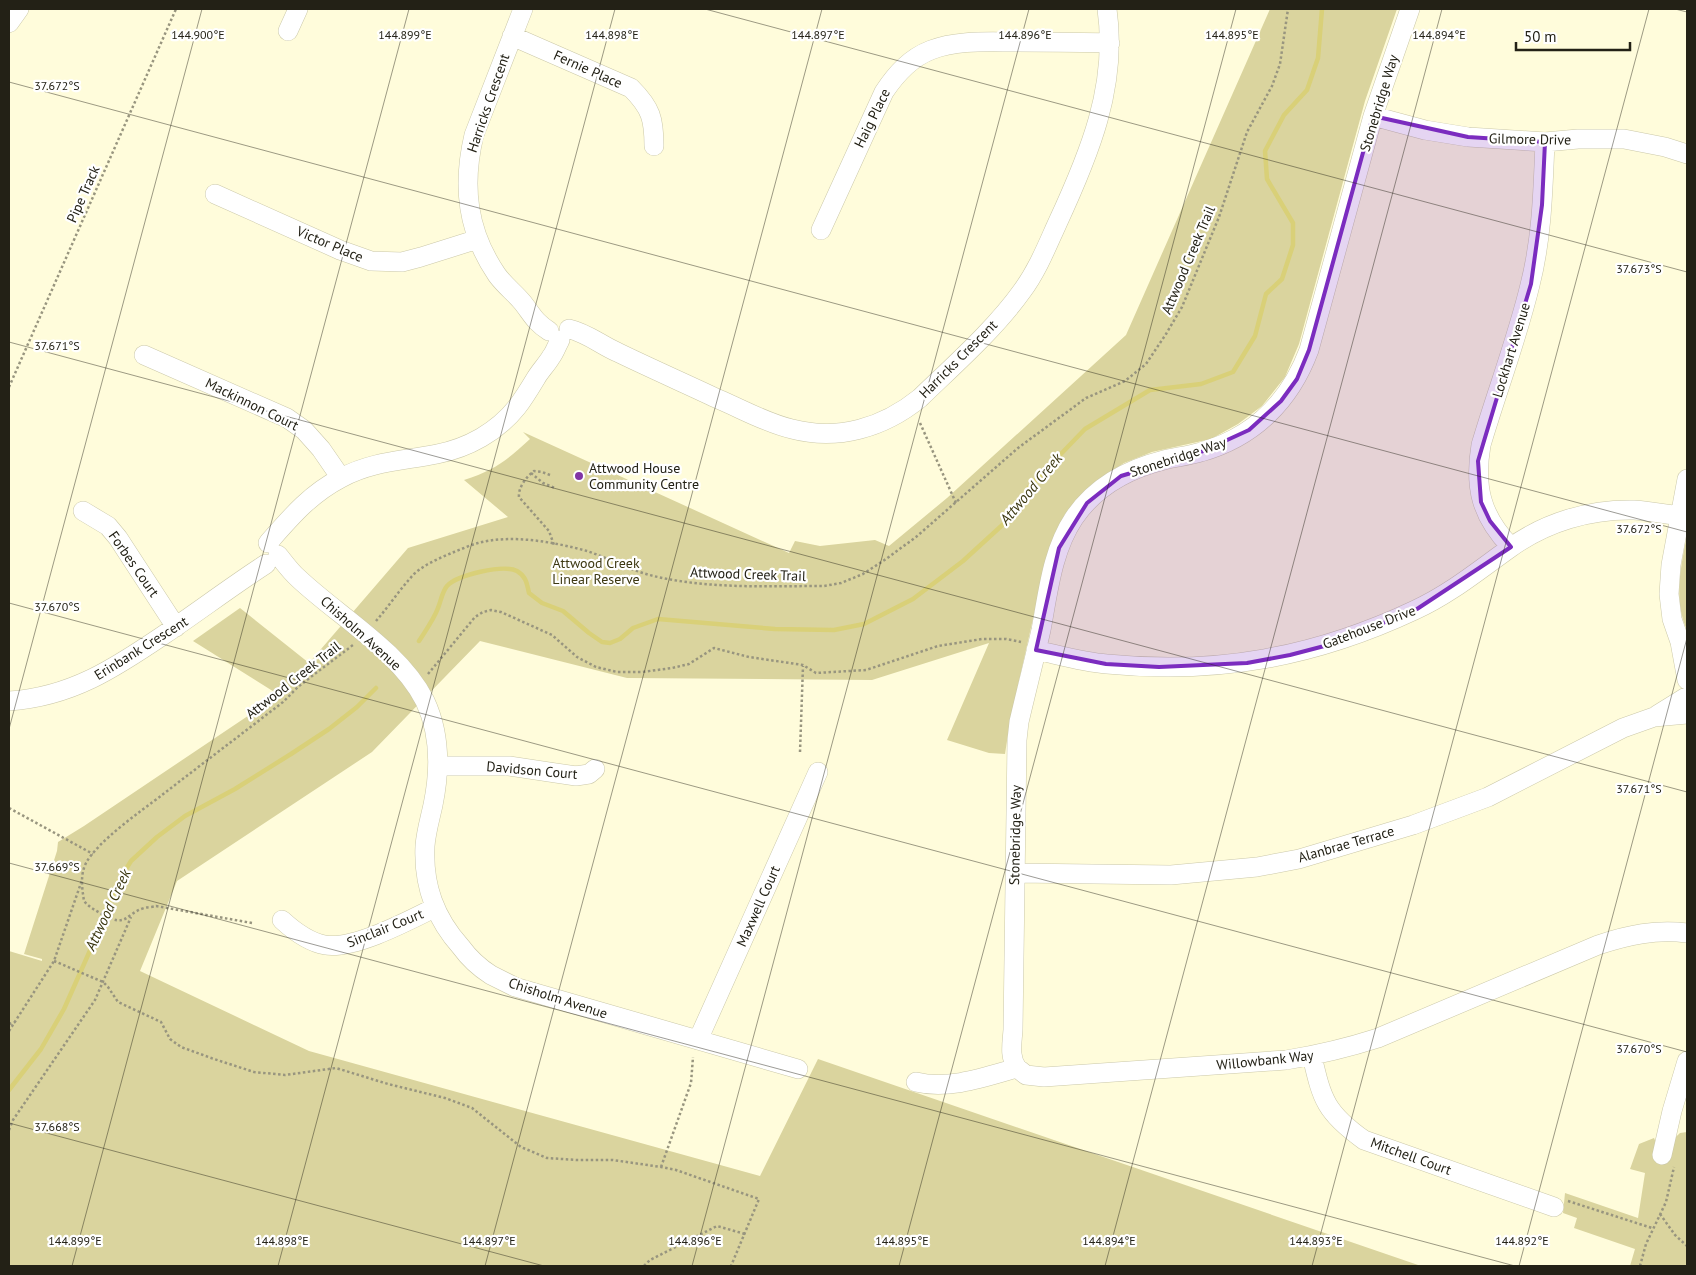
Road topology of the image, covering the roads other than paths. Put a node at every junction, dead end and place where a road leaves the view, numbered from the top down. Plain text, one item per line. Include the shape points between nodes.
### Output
1 (19, 9) edge
2 (298, 9) edge
3 (523, 9) edge
4 (1107, 9) edge
5 (1410, 9) edge
6 (9, 23) edge
7 (288, 31) dead end
8 (512, 36) junction
9 (1110, 43) junction
10 (1373, 116) junction
11 (1546, 142) junction
12 (654, 146) dead end
13 (1687, 154) edge
14 (215, 194) dead end
15 (821, 230) dead end
16 (478, 238) junction
17 (558, 332) junction
18 (144, 355) dead end
19 (341, 478) junction
20 (1687, 479) edge
21 (83, 511) dead end
22 (1679, 516) junction
23 (1510, 548) junction
24 (269, 556) junction
25 (176, 627) junction
26 (1684, 646) edge
27 (1037, 647) junction
28 (1687, 697) edge
29 (9, 701) edge
30 (438, 766) junction
31 (595, 769) dead end
32 (818, 772) dead end
33 (1015, 873) junction
34 (434, 908) junction
35 (282, 920) dead end
36 (1687, 933) edge
37 (698, 1040) junction
38 (1312, 1056) junction
39 (1687, 1061) edge
40 (1017, 1068) junction
41 (798, 1069) dead end
42 (916, 1082) dead end
43 (1668, 1161) road end
44 (1561, 1203) road end

1 - 6 street
2 - 7 street
3 - 8 street, Harricks Crescent
4 - 9 street, Harricks Crescent
5 - 10 street, Stonebridge Way
8 - 12 street, Fernie Place via 631,88 642,99 654,124
8 - 16 street, Harricks Crescent via 481,114 469,157 470,210
9 - 15 street, Haig Place via 950,44 929,50 908,63 884,92
9 - 17 street, Harricks Crescent via 1108,77 1096,132 1077,181 1024,290 920,398 885,421 837,434 790,429 607,348 594,339
10 - 11 street, Gilmore Drive via 1468,137
10 - 27 street, Stonebridge Way via 1309,350 1297,379 1268,416 1250,430 1201,452 1142,466 1121,476 1086,502 1059,548
11 - 13 street, Gilmore Drive via 1624,139
11 - 23 street, Lockhart Avenue via 1538,245 1531,284 1478,462 1482,502 1490,521
14 - 16 street, Victor Place via 370,261 402,262
16 - 17 street, Harricks Crescent via 508,290 538,324
17 - 19 street, Erinbank Crescent via 552,356 504,422 472,443 436,454 377,464
18 - 19 street, Mackinnon Court via 287,418 304,430
19 - 24 street, Erinbank Crescent via 301,506
20 - 22 street
21 - 25 street, Forbes Court via 108,526 118,538
22 - 23 street, Gatehouse Drive via 1635,510 1582,515 1536,532
22 - 26 street via 1669,594 1672,619
23 - 27 street, Gatehouse Drive via 1485,568 1417,609 1332,644 1290,655 1206,667 1159,667 1106,664
24 - 25 street, Erinbank Crescent via 209,605
24 - 30 street, Chisholm Avenue via 364,633 400,666 417,687 432,721
25 - 29 street, Erinbank Crescent via 92,680 64,691
26 - 28 street
27 - 33 street, Stonebridge Way via 1017,740
28 - 33 street, Alanbrae Terrace via 1654,717 1623,728 1488,797 1413,825 1299,859 1171,875
30 - 31 street, Davidson Court via 509,766 576,776 589,774
30 - 34 street, Chisholm Avenue via 425,846 425,866
32 - 37 street, Maxwell Court
33 - 40 street, Stonebridge Way via 1011,1052
34 - 35 street, Sinclair Court via 386,930 339,946 311,940
34 - 37 street, Chisholm Avenue via 453,938 490,974 533,992
36 - 38 street, Willowbank Way via 1651,932 1625,936 1378,1038
37 - 41 street, Chisholm Avenue
38 - 40 street, Willowbank Way via 1051,1077 1026,1075
38 - 44 street, Mitchell Court via 1325,1103 1342,1123 1364,1140
39 - 43 street via 1672,1111
40 - 42 street via 949,1084

